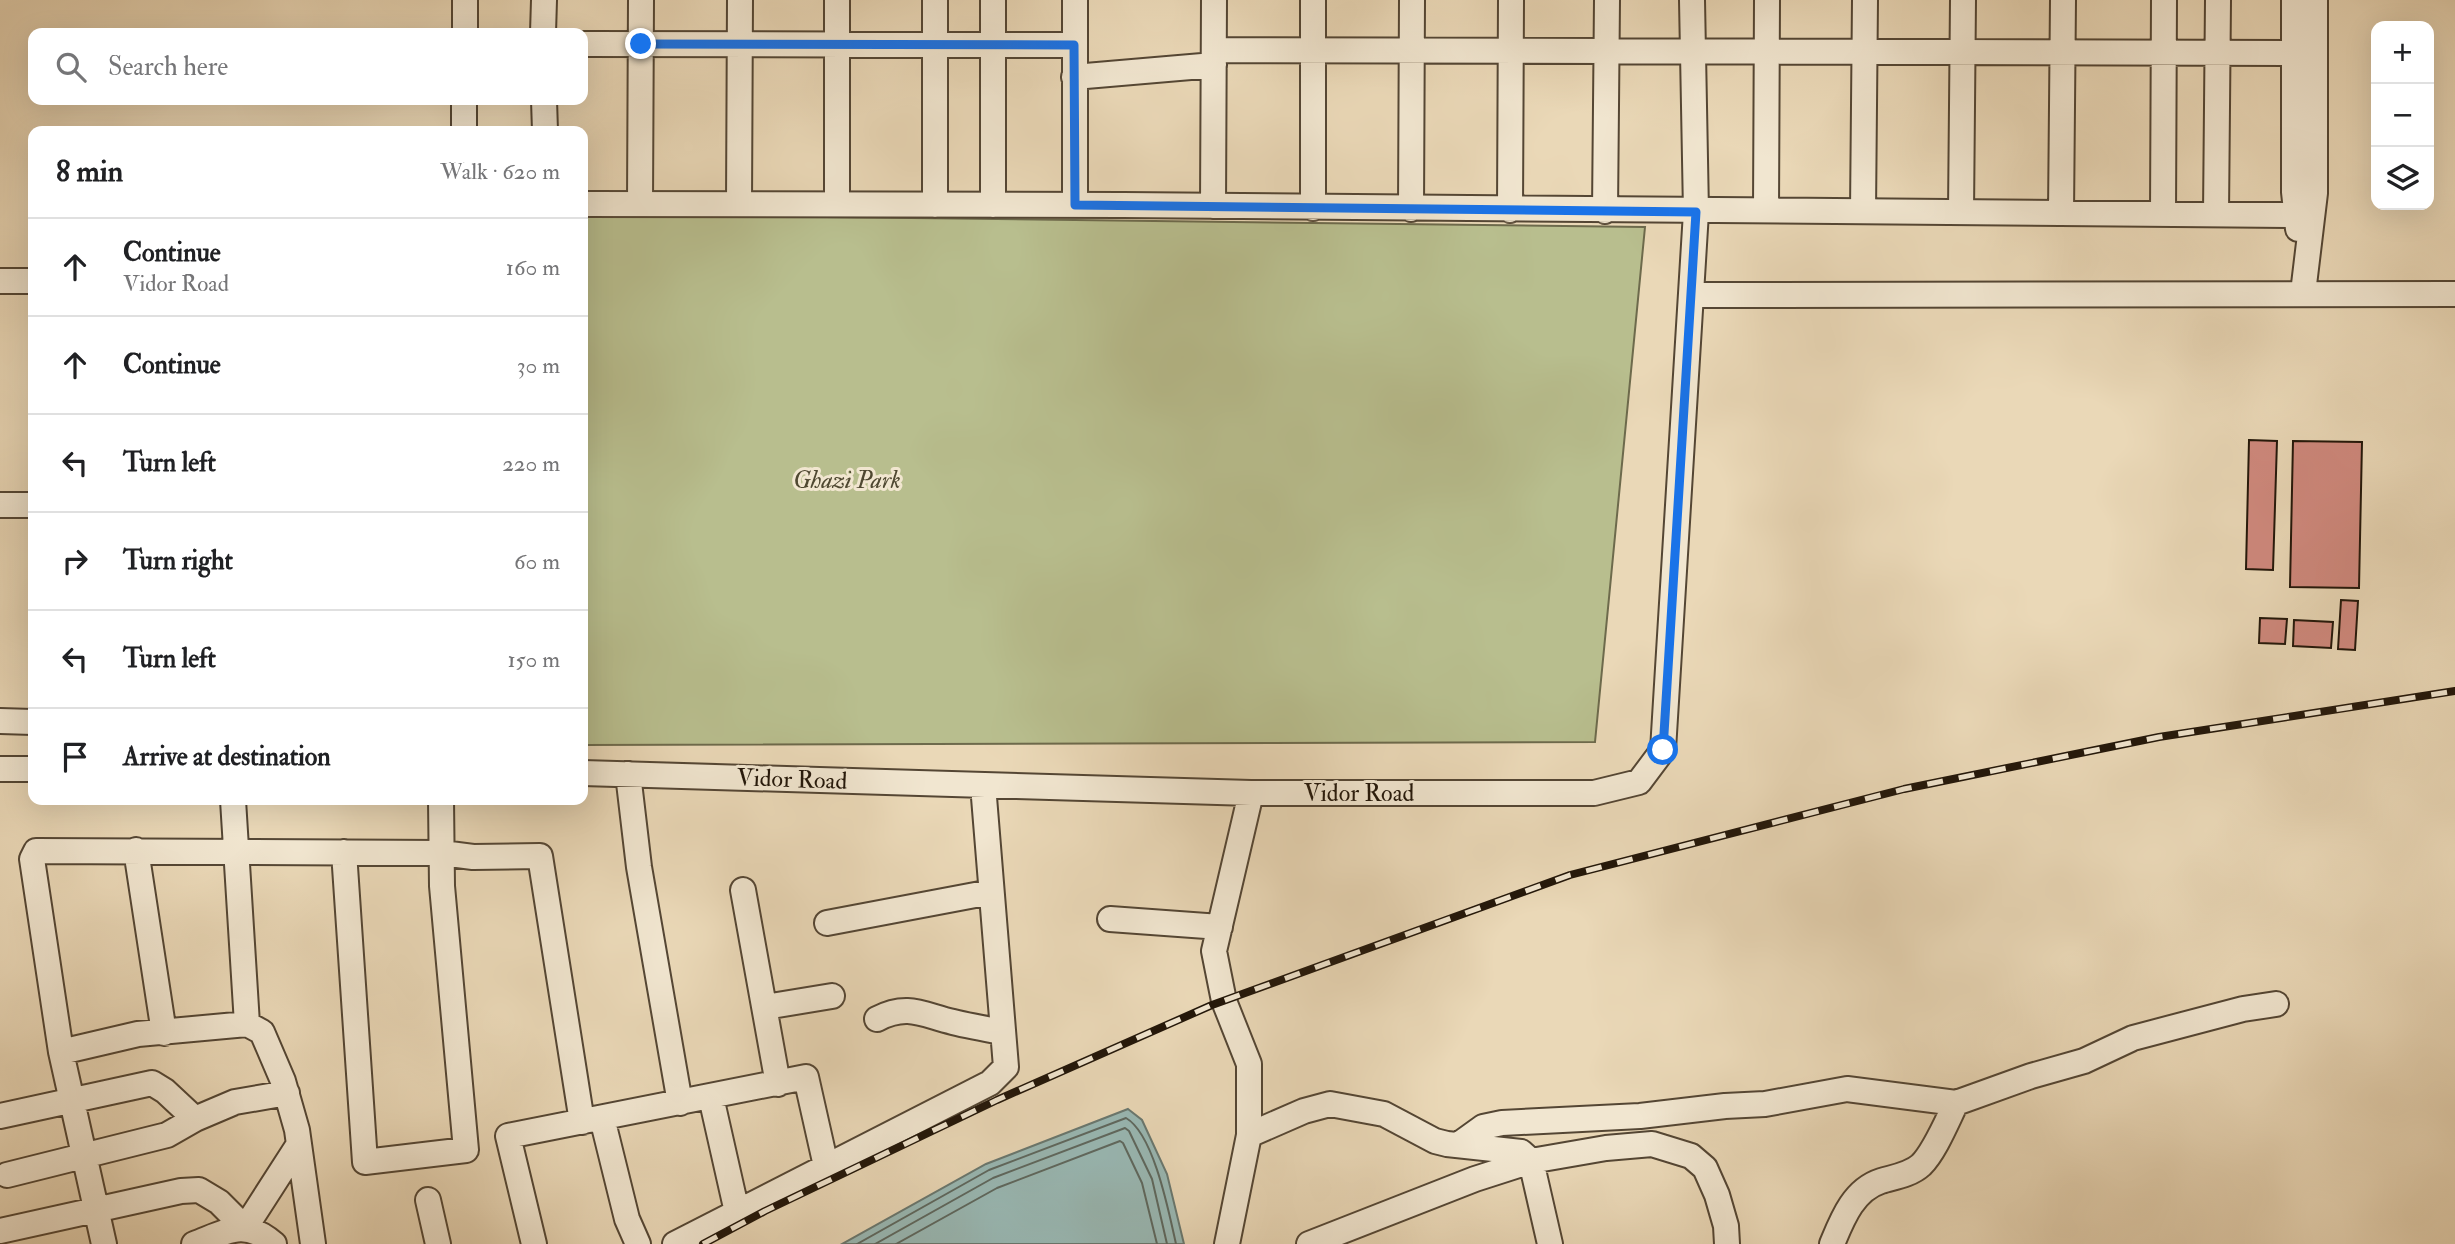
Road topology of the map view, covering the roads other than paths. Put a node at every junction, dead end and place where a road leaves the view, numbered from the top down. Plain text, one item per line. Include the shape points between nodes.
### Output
1 (465, 0) edge
2 (544, 0) edge
3 (641, 0) edge
4 (740, 0) edge
5 (837, 0) edge
6 (935, 0) edge
7 (993, 0) edge
8 (1074, 0) edge
9 (1214, 0) edge
10 (1313, 0) edge
11 (1412, 0) edge
12 (1511, 0) edge
13 (1607, 0) edge
14 (1692, 0) edge
15 (1767, 0) edge
16 (1866, 0) edge
17 (1963, 0) edge
18 (2063, 0) edge
19 (2164, 0) edge
20 (2218, 0) edge
21 (2294, 0) edge
22 (2315, 0) edge
23 (465, 28) edge
24 (543, 28) edge
25 (588, 44) edge
26 (641, 44) junction
27 (740, 44) junction
28 (837, 44) junction
29 (935, 44) junction
30 (993, 45) junction
31 (1074, 45) junction
32 (1313, 50) junction
33 (1412, 51) junction
34 (1510, 51) junction
35 (1606, 51) junction
36 (1693, 52) junction
37 (1766, 52) junction
38 (1865, 52) junction
39 (1963, 52) junction
40 (2062, 52) junction
41 (2163, 53) junction
42 (2217, 53) junction
43 (2294, 53) junction
44 (1214, 57) junction
45 (1074, 76) junction
46 (464, 105) edge
47 (544, 105) edge
48 (464, 126) edge
49 (545, 126) edge
50 (640, 203) junction
51 (588, 204) edge
52 (739, 204) junction
53 (837, 204) junction
54 (935, 205) junction
55 (993, 205) junction
56 (1075, 205) junction
57 (1213, 206) junction
58 (1313, 208) junction
59 (1411, 209) junction
60 (1510, 210) junction
61 (1766, 210) junction
62 (1605, 211) junction
63 (1863, 211) junction
64 (1696, 212) junction
65 (1961, 212) junction
66 (2061, 213) junction
67 (2163, 214) junction
68 (2216, 214) junction
69 (2296, 215) junction
70 (0, 281) edge
71 (28, 281) edge
72 (2303, 293) junction
73 (2455, 294) edge
74 (1692, 295) junction
75 (0, 505) edge
76 (28, 505) edge
77 (0, 721) edge
78 (28, 722) edge
79 (0, 769) edge
80 (28, 769) edge
81 (588, 773) edge
82 (628, 774) junction
83 (983, 785) junction
84 (1251, 793) junction
85 (233, 805) edge
86 (441, 805) edge
87 (136, 850) junction
88 (237, 852) junction
89 (344, 852) junction
90 (442, 853) junction
91 (743, 890) dead end
92 (992, 892) junction
93 (1110, 919) dead end
94 (827, 923) dead end
95 (1220, 927) junction
96 (832, 996) dead end
97 (2276, 1004) dead end
98 (765, 1007) junction
99 (877, 1019) dead end
100 (247, 1024) junction
101 (1003, 1032) junction
102 (164, 1033) junction
103 (61, 1052) junction
104 (778, 1084) junction
105 (286, 1093) junction
106 (711, 1097) junction
107 (71, 1101) junction
108 (680, 1103) junction
109 (1956, 1103) junction
110 (0, 1116) edge
111 (195, 1119) junction
112 (592, 1120) junction
113 (1249, 1135) junction
114 (299, 1144) junction
115 (1458, 1145) junction
116 (84, 1157) junction
117 (1531, 1161) junction
118 (826, 1166) junction
119 (7, 1175) dead end
120 (428, 1200) dead end
121 (96, 1209) junction
122 (737, 1212) junction
123 (245, 1228) junction
124 (0, 1231) edge
125 (104, 1244) edge
126 (194, 1244) edge
127 (274, 1244) edge
128 (313, 1244) edge
129 (438, 1244) edge
130 (534, 1244) edge
131 (638, 1244) edge
132 (675, 1244) edge
133 (1227, 1244) edge
134 (1309, 1244) edge
135 (1550, 1244) edge
136 (1727, 1244) edge
137 (1832, 1244) edge

1 - 23 street
2 - 24 street
3 - 26 street
4 - 27 street
5 - 28 street
6 - 29 street
7 - 30 street
8 - 31 street
9 - 44 street
10 - 32 street
11 - 33 street
12 - 34 street
13 - 35 street
14 - 36 street, Vidor Road
15 - 37 street
16 - 38 street
17 - 39 street
18 - 40 street
19 - 41 street
20 - 42 street
21 - 43 street
22 - 72 street via 2315,193
25 - 26 street
26 - 27 street
26 - 50 street
27 - 28 street
27 - 52 street
28 - 29 street
28 - 53 street
29 - 30 street
29 - 54 street
30 - 31 street
30 - 55 street
31 - 45 street
32 - 33 street
32 - 44 street
32 - 58 street
33 - 34 street
33 - 59 street
34 - 35 street
34 - 60 street
35 - 36 street
35 - 62 street
36 - 37 street
36 - 64 street, Vidor Road
37 - 38 street
37 - 61 street
38 - 39 street
38 - 63 street
39 - 40 street
39 - 65 street
40 - 41 street
40 - 66 street
41 - 42 street
41 - 67 street
42 - 43 street
42 - 68 street
43 - 69 street
44 - 45 street
44 - 57 street
45 - 56 street
46 - 48 street
47 - 49 street
50 - 51 street
50 - 52 street
52 - 53 street
53 - 54 street
54 - 55 street
55 - 56 street
56 - 57 street
57 - 58 street
58 - 59 street
59 - 60 street
60 - 62 street
61 - 63 street
61 - 64 street
62 - 64 street
63 - 65 street
64 - 74 street, Vidor Road
65 - 66 street
66 - 67 street
67 - 68 street
68 - 69 street
69 - 72 street
70 - 71 street
72 - 73 street
72 - 74 street
74 - 84 street, Vidor Road via 1663,750 1639,782 1594,793
75 - 76 street
77 - 78 street
79 - 80 street
81 - 82 street, Vidor Road
82 - 83 street, Vidor Road
82 - 108 street via 639,867
83 - 84 street, Vidor Road
83 - 92 street
84 - 95 street
85 - 88 street
86 - 90 street
87 - 88 street
87 - 102 street
87 - 103 street via 36,850 32,859
88 - 89 street
88 - 100 street
89 - 90 street
89 - 90 street via 365,1162 466,1150
90 - 112 street via 540,856
91 - 98 street
92 - 94 street
92 - 101 street
93 - 95 street
95 - 113 street via 1214,951 1224,1001 1249,1064
96 - 98 street
97 - 109 street via 2133,1038 2084,1061
98 - 104 street
99 - 101 street via 890,1012 919,1010 951,1022
100 - 102 street
100 - 105 street via 262,1032
101 - 118 street via 1006,1067 990,1083
102 - 103 street via 138,1034
103 - 107 street
104 - 106 street
104 - 118 street via 806,1077
105 - 111 street via 235,1102
105 - 114 street
106 - 108 street
106 - 122 street
107 - 110 street
107 - 111 street via 152,1083
107 - 116 street
108 - 112 street
109 - 115 street via 1847,1089 1765,1104 1502,1123 1483,1126
109 - 137 street via 1922,1165 1876,1183 1855,1198
111 - 116 street via 167,1135
112 - 130 street via 508,1136
112 - 131 street
113 - 115 street via 1330,1104 1384,1114 1435,1141
113 - 133 street
114 - 123 street
114 - 128 street
115 - 117 street via 1521,1152
116 - 119 street
116 - 121 street
117 - 134 street
117 - 135 street
117 - 136 street via 1652,1144 1691,1156 1705,1168 1717,1195
118 - 122 street
120 - 129 street
121 - 123 street via 199,1190
121 - 124 street
121 - 125 street
122 - 132 street
123 - 126 street via 228,1229
123 - 127 street

